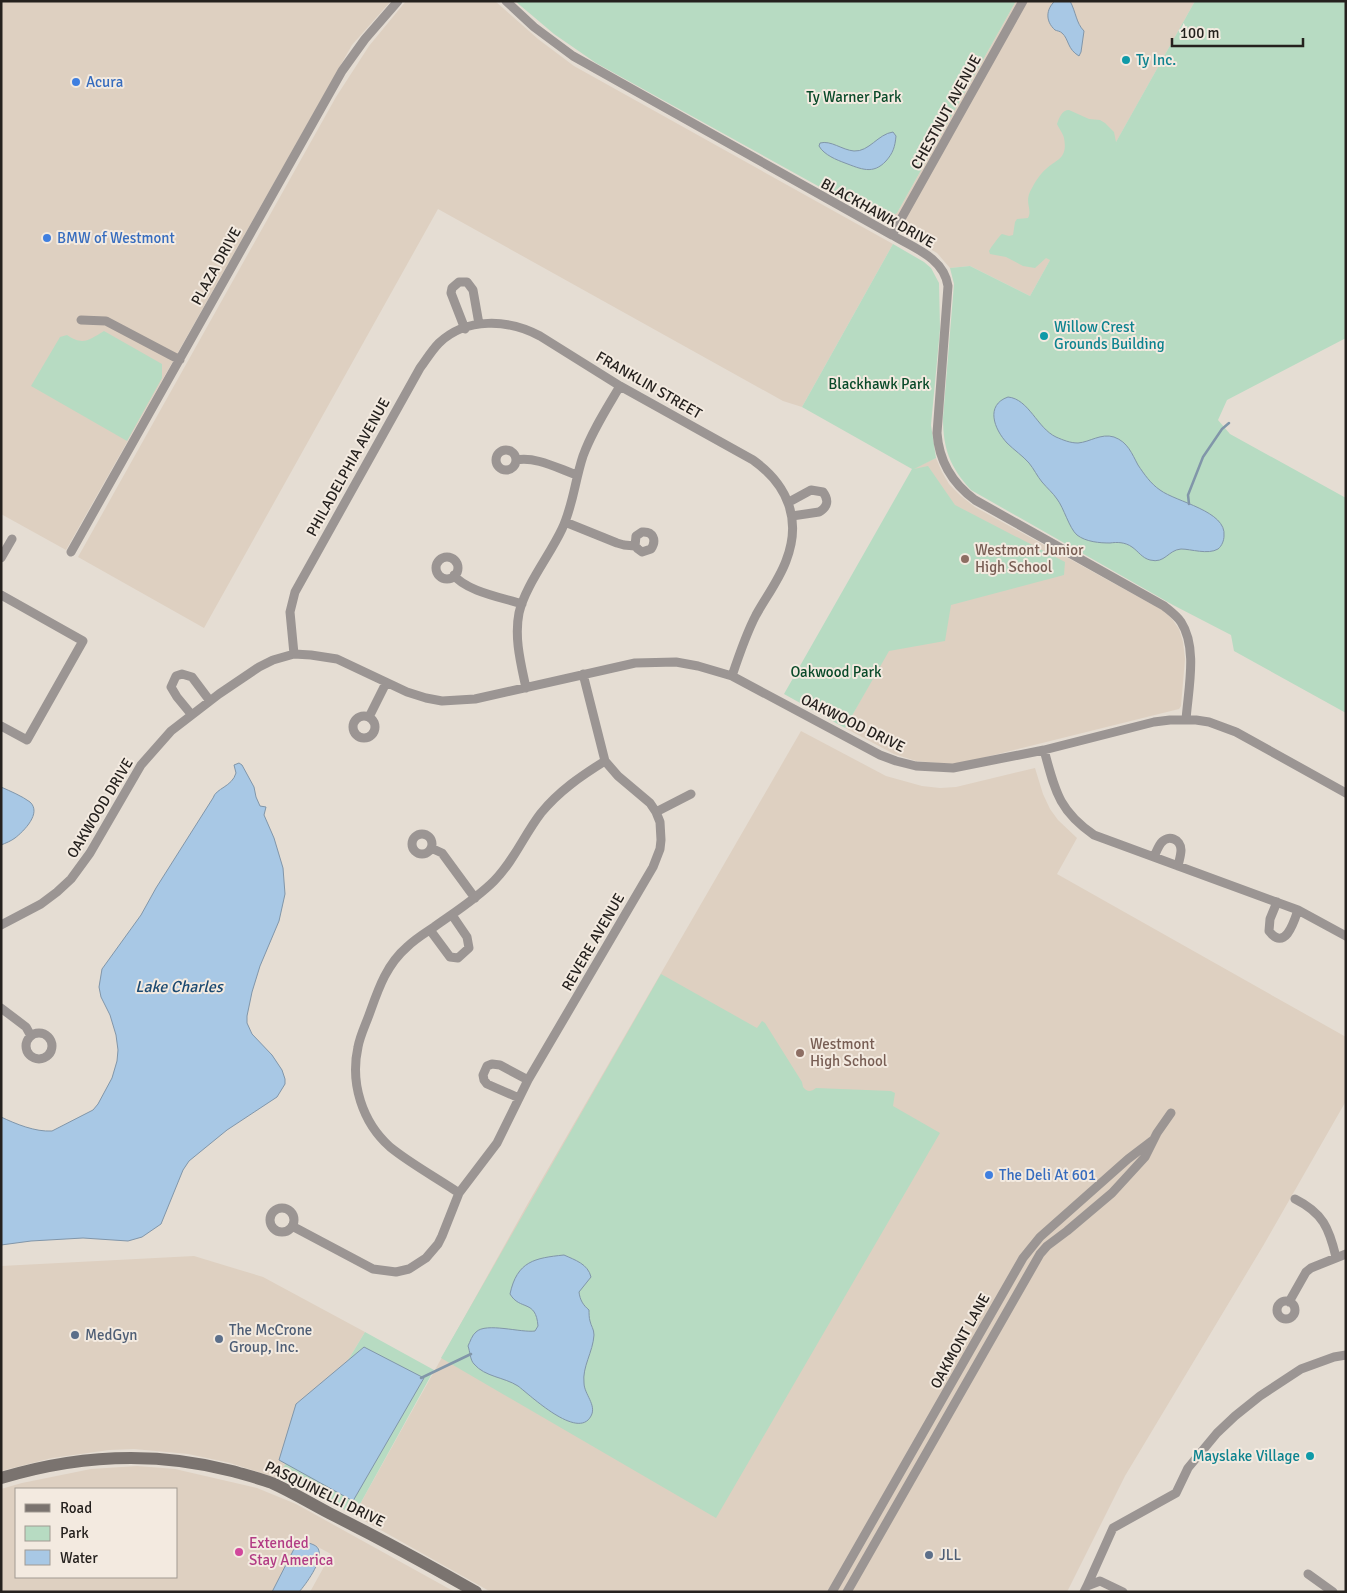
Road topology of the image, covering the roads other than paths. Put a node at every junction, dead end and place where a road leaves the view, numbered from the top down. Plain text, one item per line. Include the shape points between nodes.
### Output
1 (398, 1) edge
2 (506, 1) edge
3 (1023, 1) edge
4 (892, 235) junction
5 (81, 320) dead end
6 (479, 324) junction
7 (465, 328) junction
8 (180, 360) junction
9 (620, 386) junction
10 (516, 460) dead end
11 (577, 476) junction
12 (789, 502) junction
13 (792, 516) junction
14 (565, 522) junction
15 (12, 539) dead end
16 (635, 546) dead end
17 (71, 552) dead end
18 (1, 558) edge
19 (454, 575) dead end
20 (1, 595) edge
21 (522, 604) junction
22 (294, 654) junction
23 (583, 674) junction
24 (732, 676) junction
25 (386, 683) junction
26 (526, 688) junction
27 (210, 701) junction
28 (191, 714) junction
29 (369, 717) dead end
30 (1186, 720) junction
31 (1, 726) edge
32 (1044, 750) junction
33 (605, 761) junction
34 (1346, 792) edge
35 (691, 794) dead end
36 (656, 812) junction
37 (431, 848) dead end
38 (1154, 857) junction
39 (1178, 866) junction
40 (475, 898) junction
41 (1277, 902) junction
42 (1298, 910) junction
43 (452, 914) junction
44 (1, 925) edge
45 (430, 930) junction
46 (1346, 936) edge
47 (1, 1008) edge
48 (31, 1036) dead end
49 (528, 1080) junction
50 (518, 1098) junction
51 (1171, 1113) dead end
52 (1155, 1138) junction
53 (459, 1193) junction
54 (1295, 1199) dead end
55 (292, 1226) dead end
56 (1346, 1254) edge
57 (1336, 1257) junction
58 (1289, 1302) dead end
59 (1346, 1355) edge
60 (1, 1478) edge
61 (1308, 1574) dead end
62 (1086, 1589) edge
63 (476, 1592) edge
64 (832, 1592) edge
65 (847, 1592) edge
66 (1123, 1592) edge
67 (1333, 1592) edge

1 - 8 street, PLAZA DRIVE via 342,71
2 - 4 street, BLACKHAWK DRIVE via 572,56
3 - 4 street, CHESTNUT AVENUE
4 - 30 street, BLACKHAWK DRIVE via 934,259 947,279 937,433 945,467 975,500 1173,613 1187,633 1190,647
5 - 8 street via 106,321
6 - 7 street, PHILADELPHIA AVENUE
6 - 7 street via 473,290 467,282 459,282 451,293
6 - 9 street, FRANKLIN STREET via 507,324 530,330
7 - 22 street, PHILADELPHIA AVENUE via 439,343 420,368 299,582 290,612
8 - 17 street, PLAZA DRIVE
9 - 11 street via 590,440
9 - 12 street, FRANKLIN STREET via 753,460 768,473
10 - 11 street via 539,462
11 - 14 street
12 - 13 street
12 - 13 street via 811,490 823,492 826,496 823,510
13 - 24 street via 786,561 749,630
14 - 16 street via 617,543
14 - 21 street
15 - 18 street
19 - 21 street via 470,587
20 - 31 street via 83,641 27,740
21 - 26 street via 517,642
22 - 25 street, OAKWOOD DRIVE via 337,658
22 - 27 street, OAKWOOD DRIVE via 259,667
23 - 24 street, OAKWOOD DRIVE via 659,661 698,666
23 - 26 street, OAKWOOD DRIVE
23 - 33 street
24 - 32 street, OAKWOOD DRIVE via 880,755 905,763 953,768
25 - 26 street, OAKWOOD DRIVE via 420,696 442,700 475,700
25 - 29 street
27 - 28 street, OAKWOOD DRIVE
27 - 28 street via 192,677 176,676 171,687
28 - 44 street, OAKWOOD DRIVE via 141,765 72,878 41,904
30 - 32 street, OAKWOOD DRIVE via 1132,727
30 - 34 street, OAKWOOD DRIVE via 1209,722 1236,732
32 - 38 street via 1058,795 1073,818 1094,835
33 - 36 street
33 - 40 street via 557,796 537,819 508,866
35 - 36 street
36 - 49 street, REVERE AVENUE via 661,840 653,867
37 - 40 street via 442,853
38 - 39 street
38 - 39 street via 1163,840 1174,838 1181,848
39 - 41 street
40 - 43 street
41 - 42 street
41 - 42 street via 1269,926 1269,931 1276,936 1287,935
42 - 46 street
43 - 45 street
43 - 45 street via 467,937 469,948 458,958 450,957
45 - 53 street via 398,955 382,981 358,1046 357,1089 367,1116 389,1145
47 - 48 street via 26,1027
49 - 50 street, REVERE AVENUE
49 - 50 street via 496,1064 487,1066 484,1080 487,1084
50 - 53 street, REVERE AVENUE via 497,1143
51 - 52 street, OAKMONT LANE
52 - 64 street, OAKMONT LANE via 1040,1237 1023,1258
52 - 65 street, OAKMONT LANE via 1145,1157 1112,1193 1040,1254
53 - 55 street, REVERE AVENUE via 438,1244 426,1258 409,1269 396,1272 373,1269
54 - 57 street via 1311,1209 1327,1226
56 - 57 street
57 - 58 street via 1306,1272
59 - 62 street via 1301,1369 1260,1396 1217,1432 1188,1468 1176,1493 1113,1528
60 - 63 street, PASQUINELLI DRIVE via 69,1462 106,1458 142,1457 215,1467 272,1483
61 - 67 street
62 - 66 street via 1100,1581

